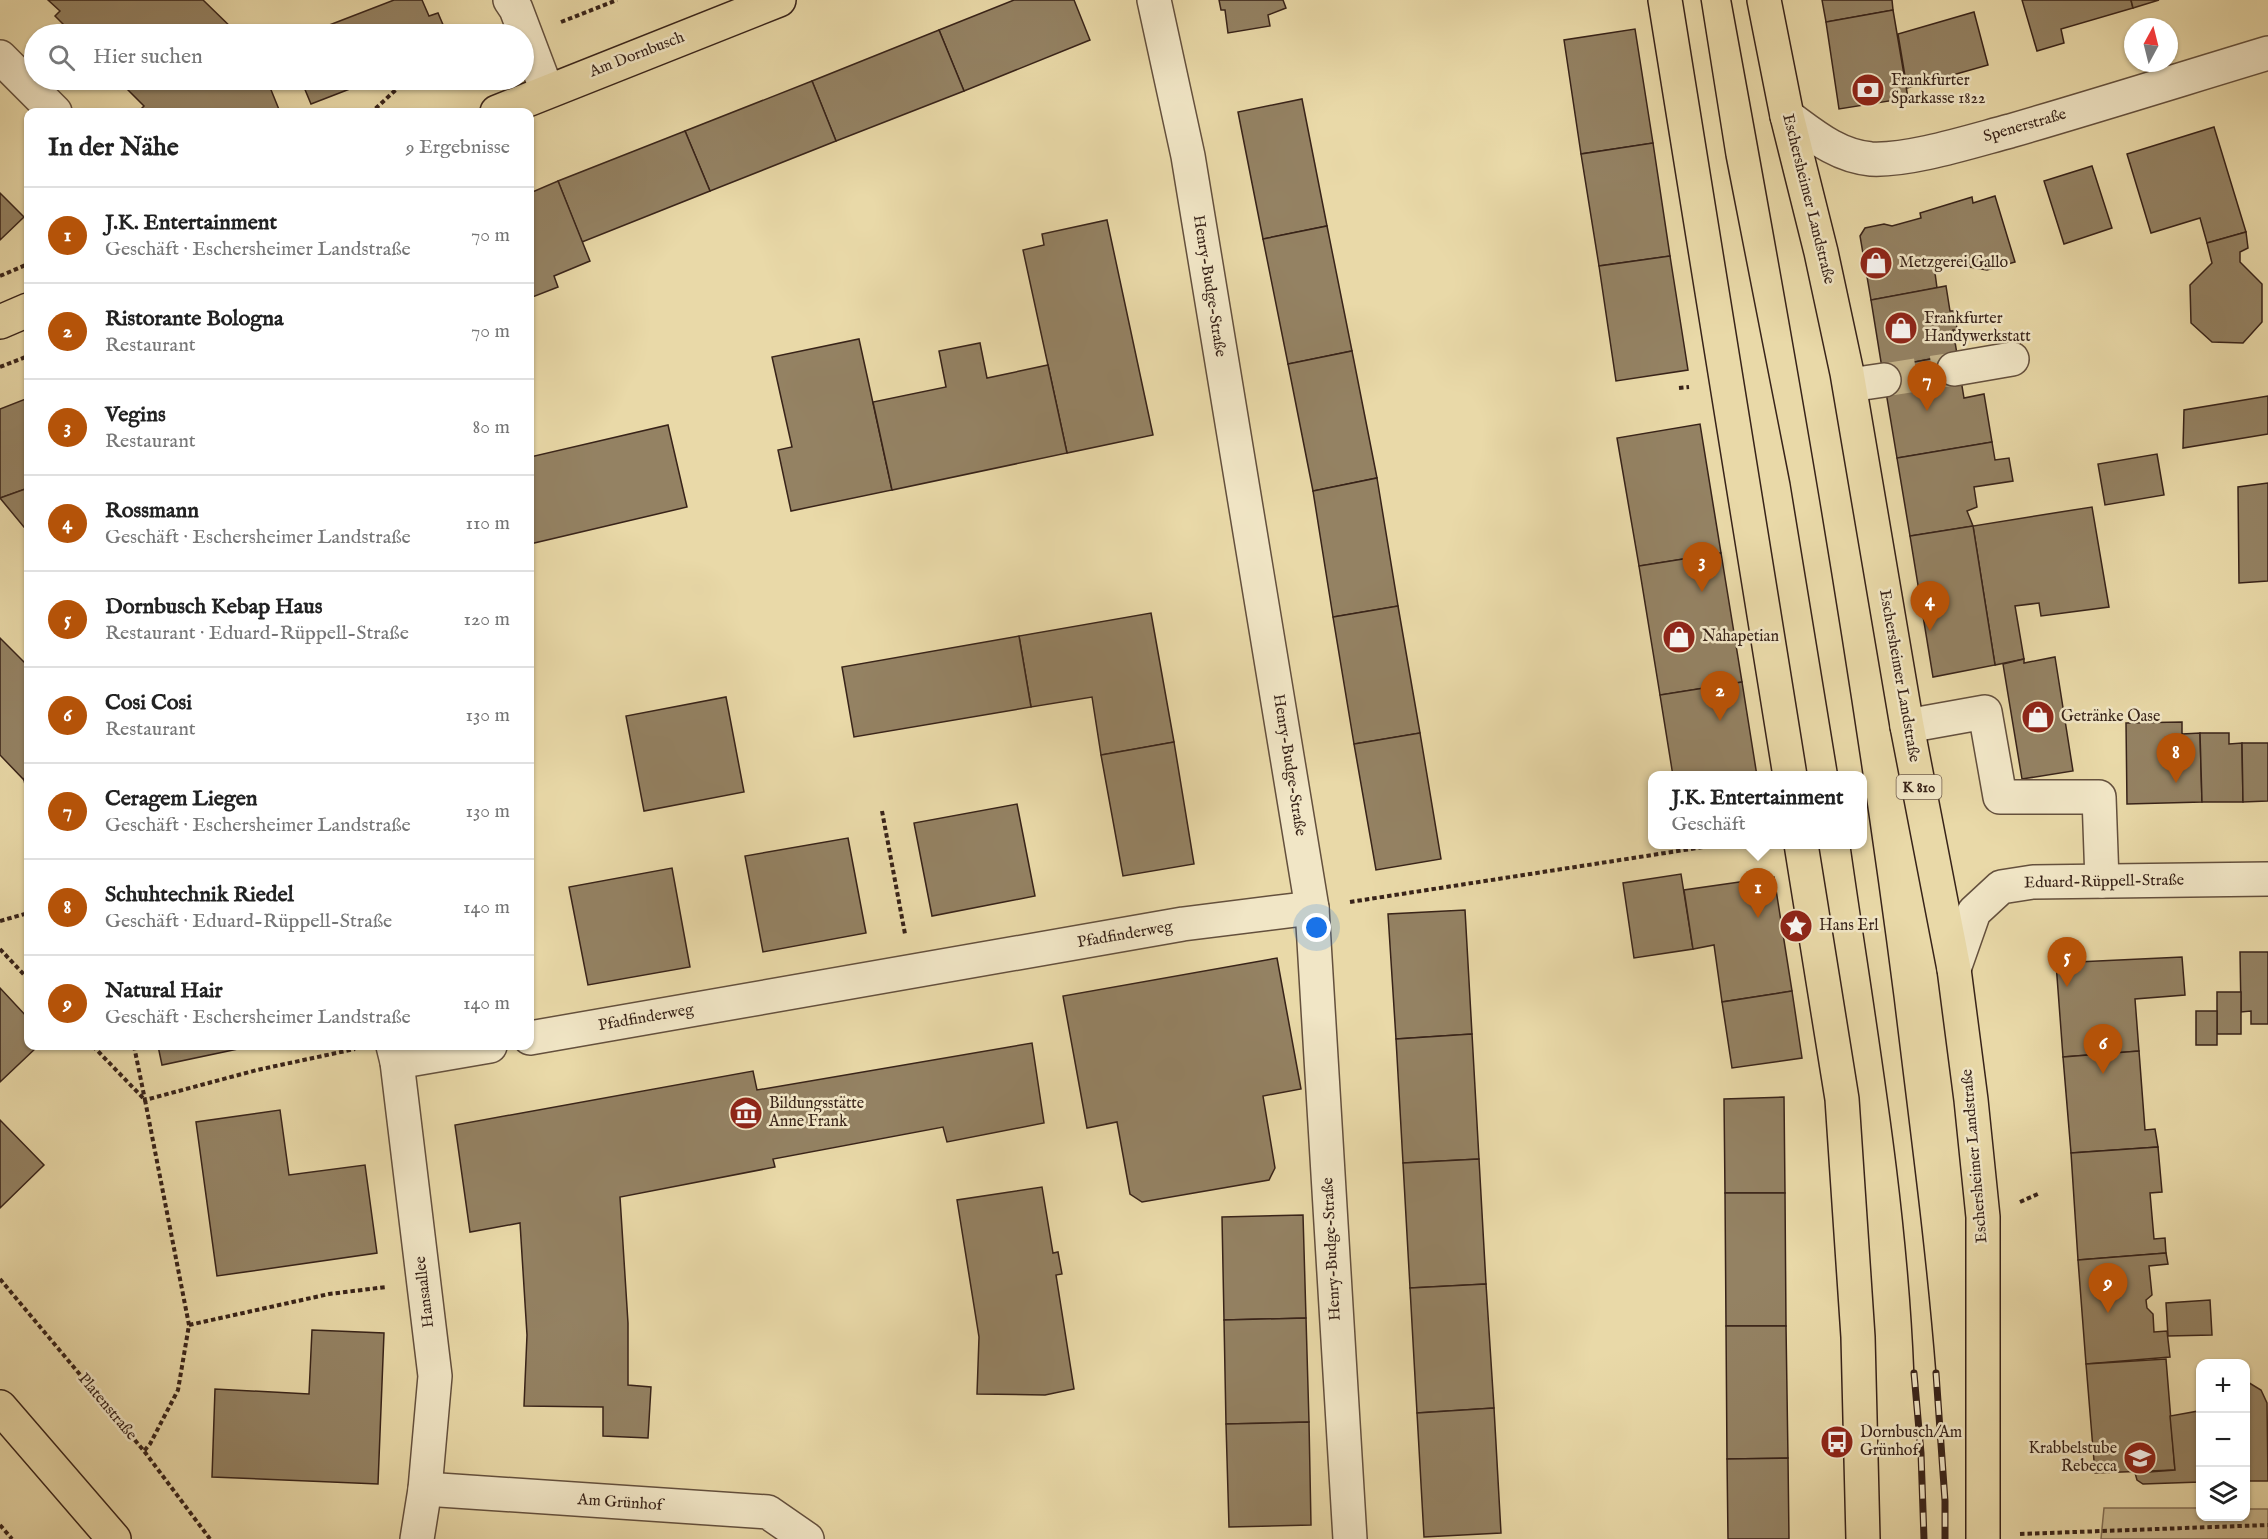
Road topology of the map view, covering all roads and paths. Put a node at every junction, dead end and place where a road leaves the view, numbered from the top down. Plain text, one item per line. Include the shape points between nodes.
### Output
1 (510, 0) edge
2 (617, 0) edge
3 (778, 0) edge
4 (1154, 0) edge
5 (1665, 0) edge
6 (1764, 0) edge
7 (522, 24) edge
8 (534, 32) edge
9 (2268, 53) edge
10 (534, 56) edge
11 (0, 57) edge
12 (24, 81) edge
13 (33, 90) edge
14 (396, 90) edge
15 (547, 91) junction
16 (51, 108) edge
17 (376, 108) edge
18 (507, 108) edge
19 (1788, 116) junction
20 (24, 266) edge
21 (0, 276) edge
22 (24, 312) edge
23 (0, 322) edge
24 (24, 358) edge
25 (2012, 359) dead end
26 (0, 367) edge
27 (1954, 369) tunnel mouth
28 (1884, 380) tunnel mouth
29 (1850, 386) junction
30 (1907, 726) junction
31 (1789, 771) edge
32 (882, 811) dead end
33 (1691, 849) edge
34 (1802, 849) edge
35 (2268, 879) edge
36 (2102, 881) junction
37 (1312, 908) junction
38 (24, 915) edge
39 (0, 921) edge
40 (0, 949) edge
41 (1954, 969) junction
42 (912, 972) junction
43 (24, 975) edge
44 (534, 1037) edge
45 (97, 1050) edge
46 (135, 1050) edge
47 (351, 1050) edge
48 (442, 1050) edge
49 (395, 1054) edge
50 (145, 1100) junction
51 (2040, 1193) dead end
52 (2011, 1206) dead end
53 (0, 1279) edge
54 (423, 1282) junction
55 (189, 1325) junction
56 (0, 1407) edge
57 (144, 1451) junction
58 (425, 1489) junction
59 (0, 1525) edge
60 (2268, 1525) edge
61 (1982, 1537) edge
62 (12, 1539) edge
63 (114, 1539) edge
64 (210, 1539) edge
65 (417, 1539) edge
66 (807, 1539) edge
67 (1350, 1539) edge
68 (1863, 1539) edge

1 - 7 street
2 - 8 path
3 - 15 main road, Am Dornbusch
4 - 37 street, Henry-Budge-Straße via 1188,156
5 - 31 main road
6 - 19 main road, Eschersheimer Landstraße / K 810
9 - 19 street, Spenerstraße via 1962,144 1895,157 1871,159 1838,151
10 - 15 street
11 - 12 street
13 - 16 street
14 - 17 path
15 - 18 main road, Am Dornbusch
19 - 29 main road, Eschersheimer Landstraße / K 810
20 - 21 path
22 - 23 main road
24 - 26 path
25 - 27 street
28 - 29 street
29 - 30 main road, Eschersheimer Landstraße / K 810
30 - 36 street via 1985,712 2000,797 2099,798
30 - 41 main road, Eschersheimer Landstraße / K 810
32 - 42 path
33 - 37 path
34 - 68 main road via 1842,1100 1858,1337
35 - 36 street, Eduard-Rüppell-Straße
36 - 41 street, Eduard-Rüppell-Straße via 2033,882 2001,887 1974,912
37 - 42 street, Pfadfinderweg via 1183,924
37 - 67 street, Henry-Budge-Straße
38 - 39 path
40 - 43 path
41 - 61 main road, Eschersheimer Landstraße / K 810 via 1983,1217
42 - 44 street, Pfadfinderweg
45 - 50 path
46 - 50 path
47 - 50 path
48 - 49 street
49 - 54 street, Hansaallee
50 - 55 path
51 - 52 path
53 - 57 path, Platenstraße
54 - 55 path via 329,1294
54 - 58 street, Hansaallee via 435,1376
55 - 57 path via 178,1390
56 - 63 main road
57 - 64 path, Platenstraße
58 - 65 street, Hansaallee
58 - 66 street, Am Grünhof via 768,1512
59 - 62 path
60 - 61 path

